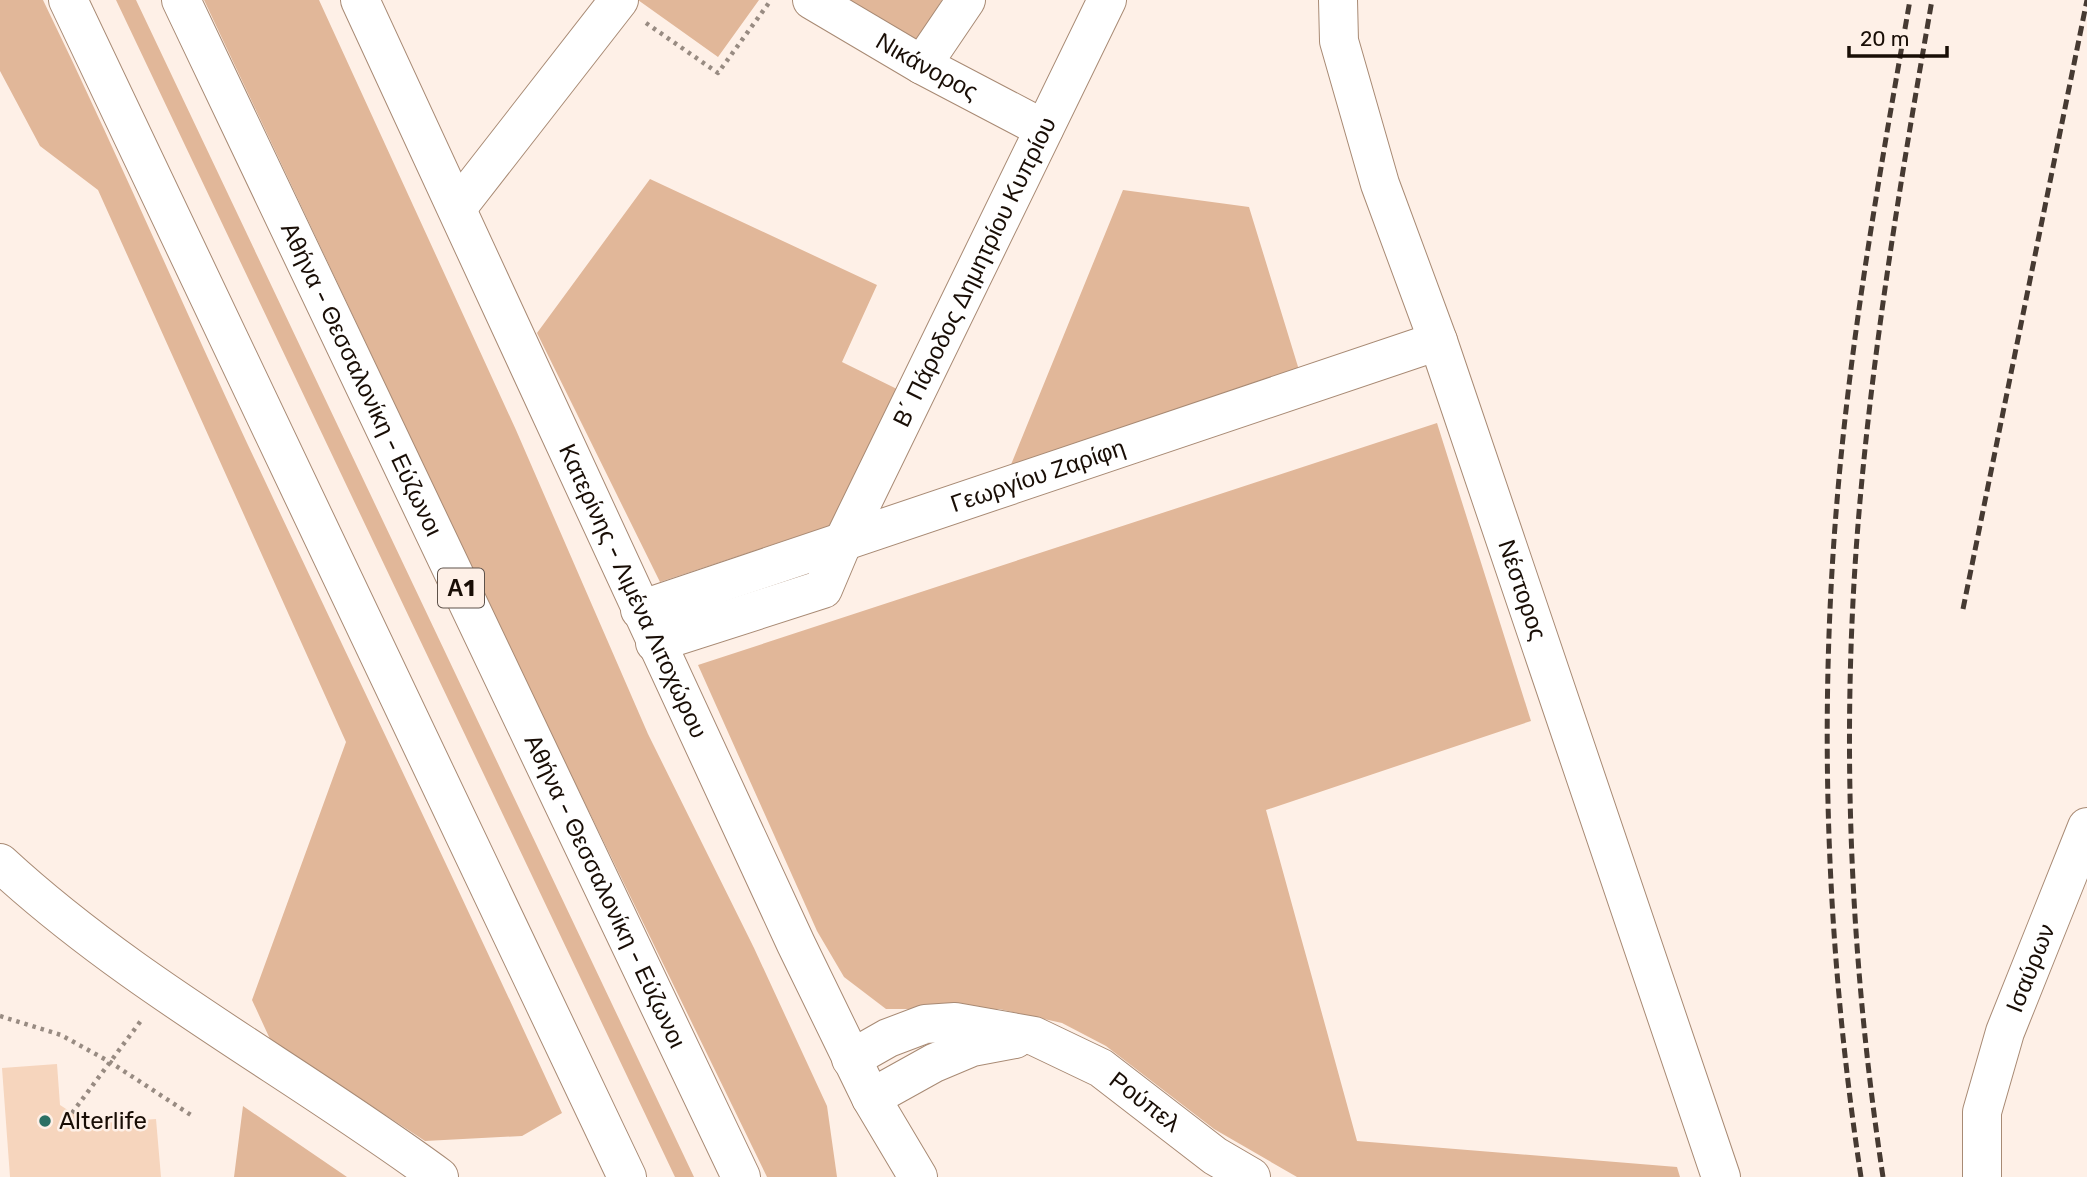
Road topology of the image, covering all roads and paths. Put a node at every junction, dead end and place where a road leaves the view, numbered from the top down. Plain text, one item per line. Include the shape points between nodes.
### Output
1 (68, 0) edge
2 (181, 0) edge
3 (360, 0) edge
4 (771, 0) edge
5 (812, 0) edge
6 (966, 0) edge
7 (1107, 0) edge
8 (1338, 0) edge
9 (618, 1) edge
10 (922, 65) junction
11 (1044, 130) junction
12 (457, 208) junction
13 (1438, 341) junction
14 (842, 544) junction
15 (647, 626) junction
16 (2087, 827) edge
17 (0, 863) edge
18 (163, 991) junction
19 (0, 1016) edge
20 (1034, 1036) junction
21 (851, 1059) junction
22 (110, 1062) junction
23 (871, 1098) junction
24 (72, 1113) dead end
25 (194, 1117) dead end
26 (439, 1177) edge
27 (627, 1177) edge
28 (741, 1177) edge
29 (918, 1177) edge
30 (1251, 1177) edge
31 (1721, 1177) edge
32 (1982, 1177) edge

1 - 27 main road
2 - 28 main road, Αθήνα - Θεσσαλονίκη - Εύζωνοι / Α1
3 - 12 main road, Κατερίνης - Λιμένα Λιτοχώρου
4 - 9 path via 718,73
5 - 10 main road, Νικάνορος
6 - 10 main road
7 - 11 main road, Β΄ Πάροδος Δημητρίου Κυπρίου
8 - 13 main road, Νέστορος via 1339,41 1376,171
9 - 12 main road
10 - 11 main road, Νικάνορος
11 - 14 main road, Β΄ Πάροδος Δημητρίου Κυπρίου
12 - 15 main road, Κατερίνης - Λιμένα Λιτοχώρου
13 - 14 main road, Γεωργίου Ζαρίφη
13 - 31 main road, Νέστορος
14 - 15 main road, Γεωργίου Ζαρίφη
14 - 15 main road, Β΄ Πάροδος Δημητρίου Κυπρίου via 823,589
15 - 21 main road, Κατερίνης - Λιμένα Λιτοχώρου
16 - 32 main road, Ισαύρων via 2005,1032 1982,1112
17 - 18 main road
18 - 22 path
18 - 26 main road via 373,1128
19 - 22 path via 61,1035
20 - 21 main road, Ρούπελ via 955,1022 925,1024
20 - 23 main road via 972,1046
20 - 30 main road, Ρούπελ via 1101,1068 1215,1156
21 - 23 main road, Κατερίνης - Λιμένα Λιτοχώρου
22 - 24 path
22 - 25 path
23 - 29 main road, Κατερίνης - Λιμένα Λιτοχώρου

